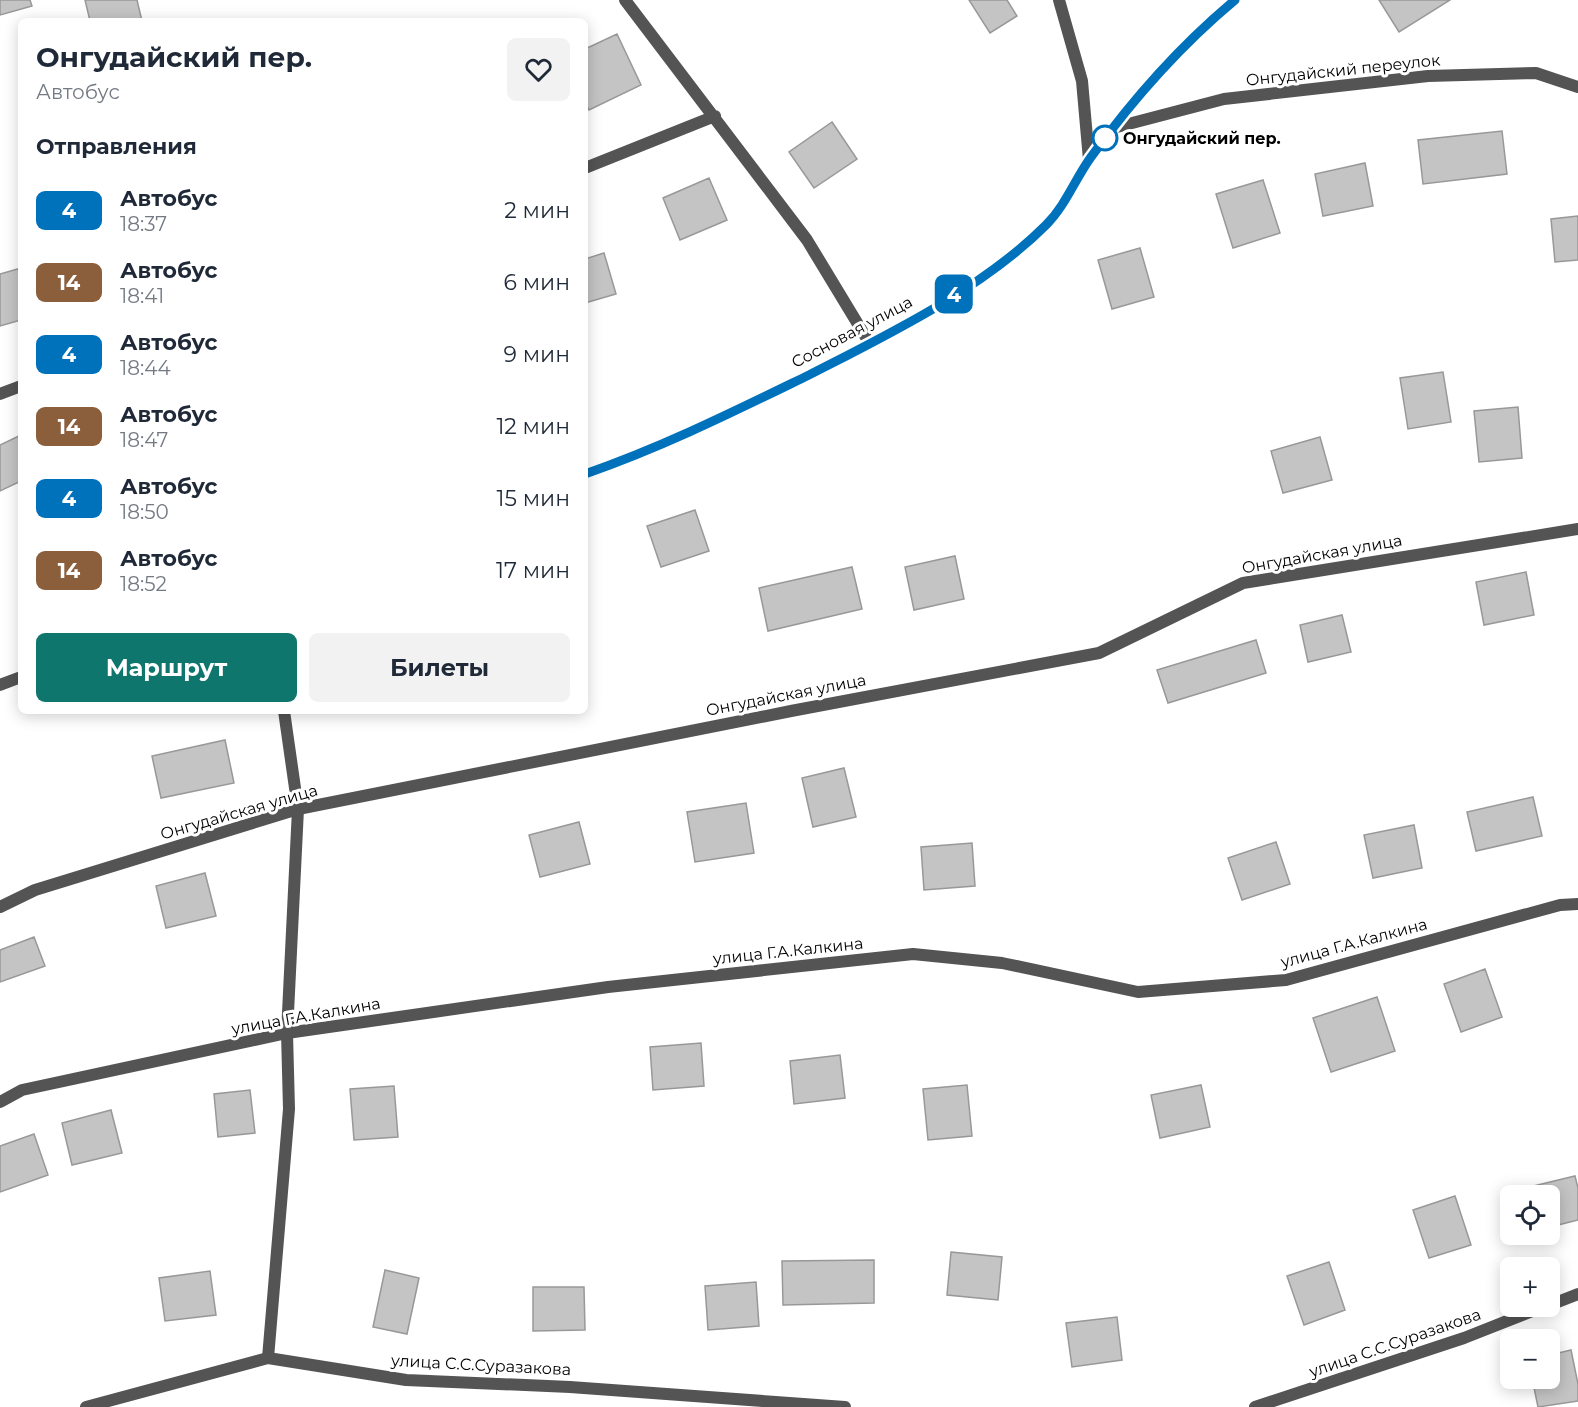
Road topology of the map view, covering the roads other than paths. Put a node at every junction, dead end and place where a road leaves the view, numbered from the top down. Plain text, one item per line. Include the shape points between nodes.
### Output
1 (625, 0) edge
2 (1059, 0) edge
3 (1235, 0) edge
4 (1578, 87) edge
5 (715, 116) junction
6 (1113, 128) junction
7 (1089, 160) junction
8 (588, 167) edge
9 (870, 344) junction
10 (18, 387) edge
11 (0, 394) edge
12 (588, 473) edge
13 (1578, 529) edge
14 (18, 678) edge
15 (0, 685) edge
16 (284, 714) edge
17 (298, 809) junction
18 (1578, 904) edge
19 (0, 907) edge
20 (287, 1033) junction
21 (0, 1102) edge
22 (1578, 1294) edge
23 (1560, 1301) edge
24 (1518, 1317) edge
25 (268, 1358) junction
26 (86, 1407) edge
27 (845, 1407) edge
28 (1255, 1407) edge

1 - 5 street
2 - 7 street via 1082,81
3 - 6 street, Сосновая улица via 1161,70
4 - 6 street, Онгудайский переулок via 1536,73 1428,76 1224,99
5 - 8 street
5 - 9 street via 807,240
6 - 7 street, Сосновая улица
7 - 9 street, Сосновая улица via 1069,196 1047,224 992,271
9 - 12 street, Сосновая улица via 712,423 641,455
10 - 11 street
13 - 17 street, Онгудайская улица via 1243,583 1099,653
14 - 15 street
16 - 17 street
17 - 19 street, Онгудайская улица via 35,890
17 - 20 street
18 - 20 street, улица Г.А.Калкина via 1560,905 1286,980 1138,992 1002,963 913,954 608,987
20 - 21 street, улица Г.А.Калкина via 22,1090
20 - 25 street via 289,1109
22 - 23 street, улица С.С.Суразакова
24 - 28 street, улица С.С.Суразакова
25 - 26 street, улица С.С.Суразакова
25 - 27 street, улица С.С.Суразакова via 406,1380 570,1387

